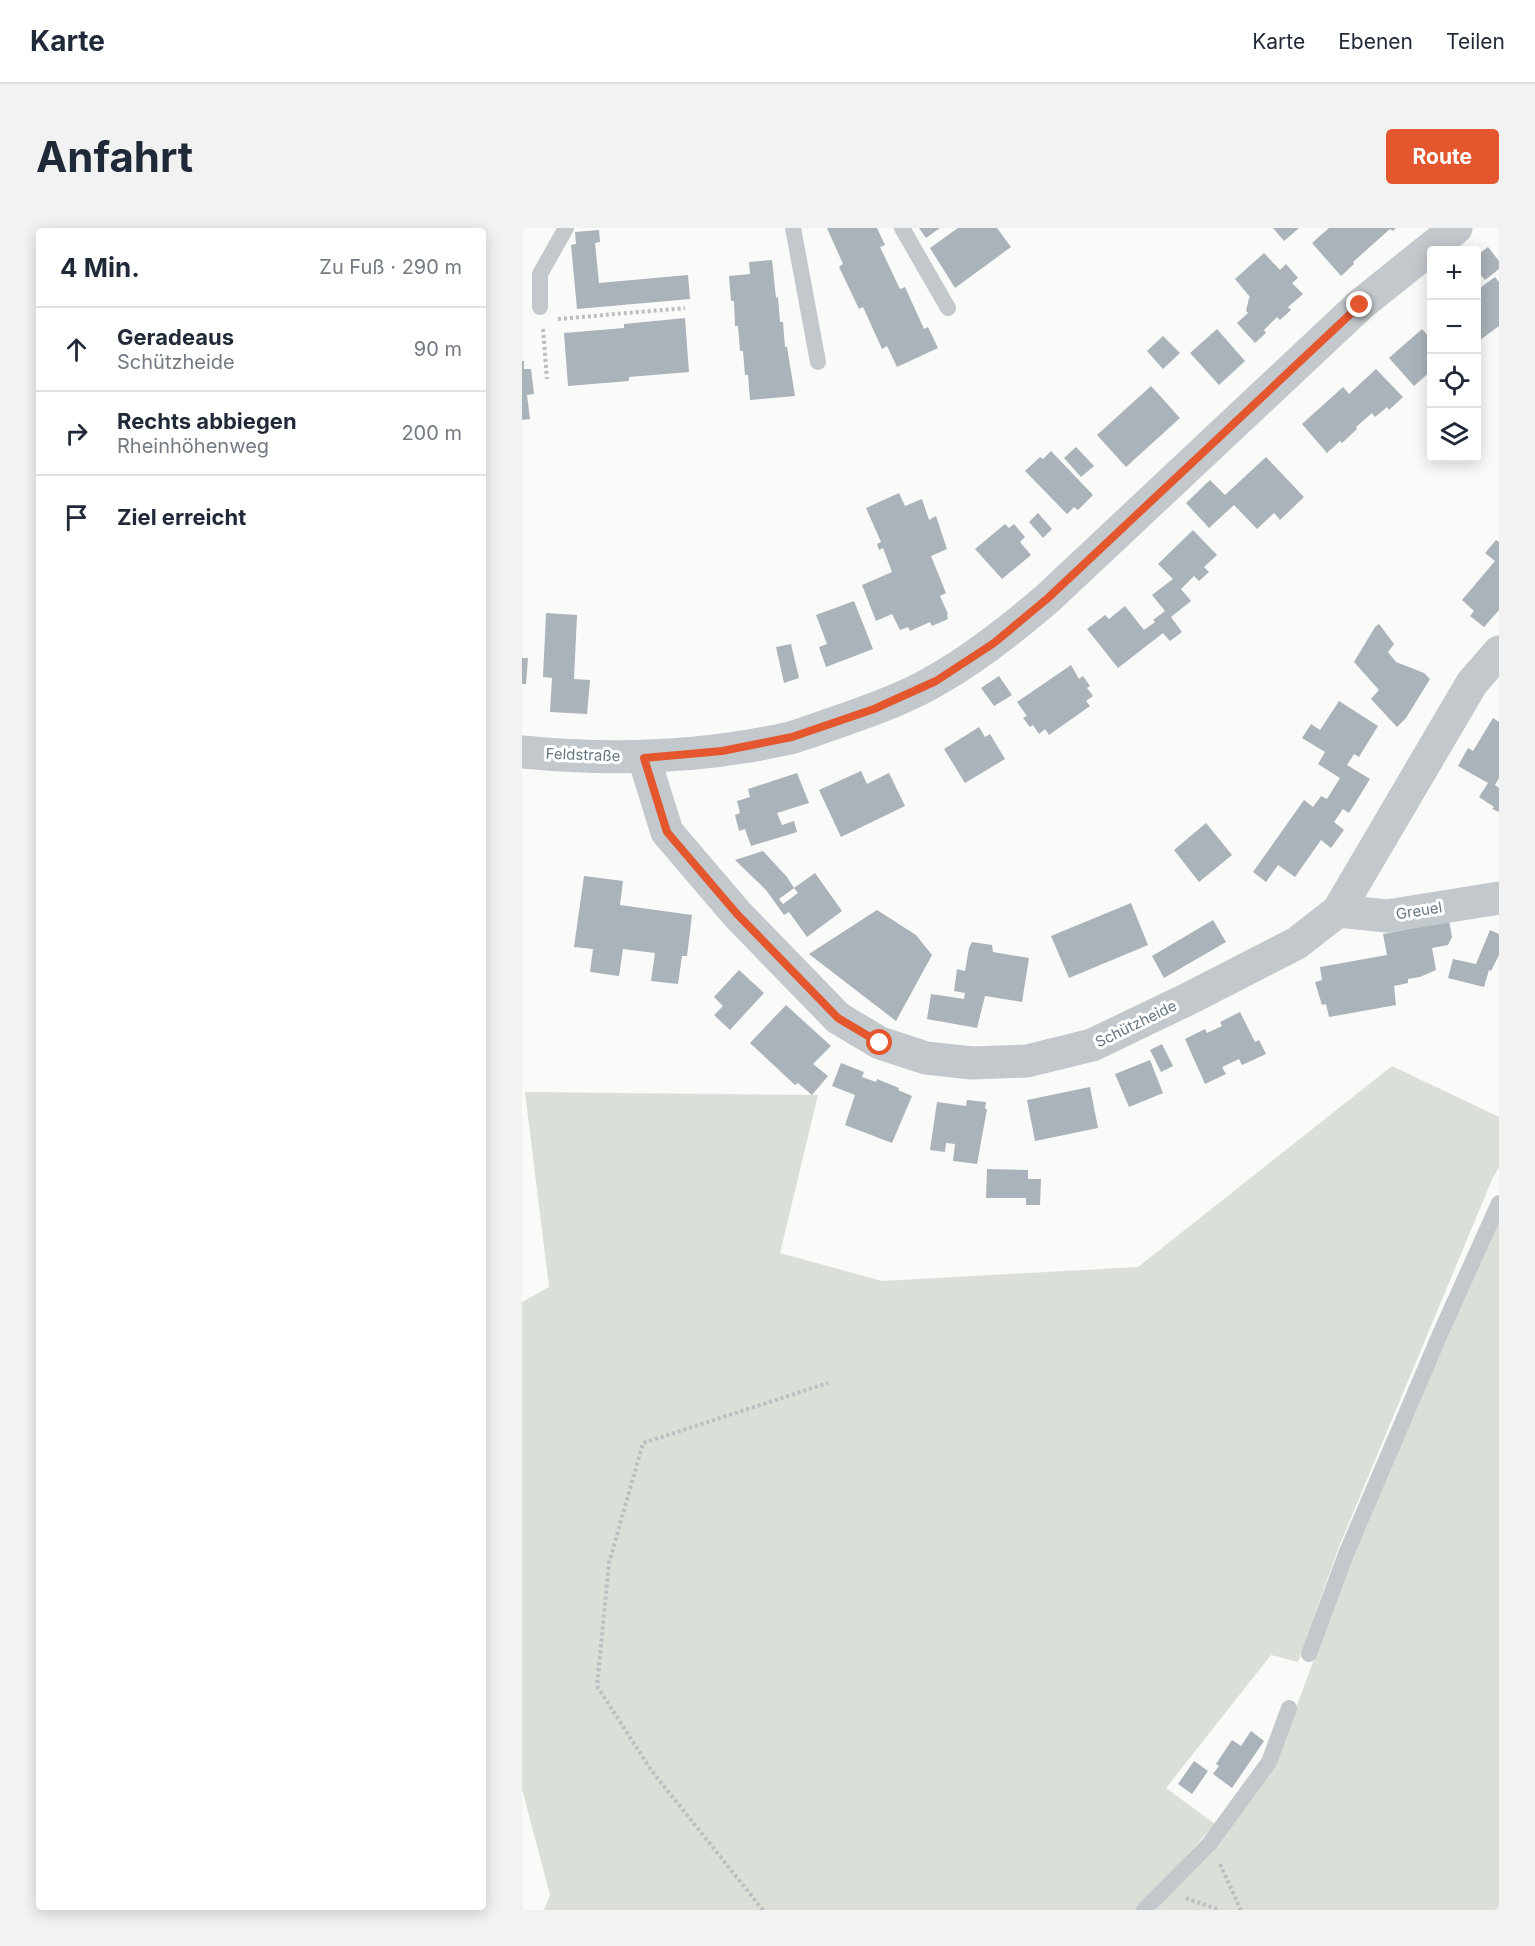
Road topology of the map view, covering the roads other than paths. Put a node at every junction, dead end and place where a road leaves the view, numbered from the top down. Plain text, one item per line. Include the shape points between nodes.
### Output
1 (566, 228) edge
2 (793, 228) edge
3 (903, 228) edge
4 (1456, 228) edge
5 (948, 309) dead end
6 (541, 313) road end
7 (818, 362) dead end
8 (1499, 652) edge
9 (522, 752) edge
10 (644, 758) junction
11 (1499, 898) edge
12 (1338, 911) junction
13 (1499, 1203) edge
14 (1309, 1654) dead end
15 (1289, 1708) dead end
16 (1144, 1910) edge

1 - 6 lane via 540,274
2 - 7 lane
3 - 5 lane
4 - 10 street, Feldstraße via 1360,305 1048,598 994,643 936,681 874,709 792,737 722,751
8 - 12 street, Schützheide via 1472,683
9 - 10 street, Feldstraße
10 - 12 street, Schützheide via 667,832 737,914 838,1018 880,1043 926,1058 972,1063 1027,1061 1092,1046 1297,943
11 - 12 street, Greuel via 1387,916
13 - 14 lane via 1346,1554
15 - 16 lane via 1269,1762 1210,1843

